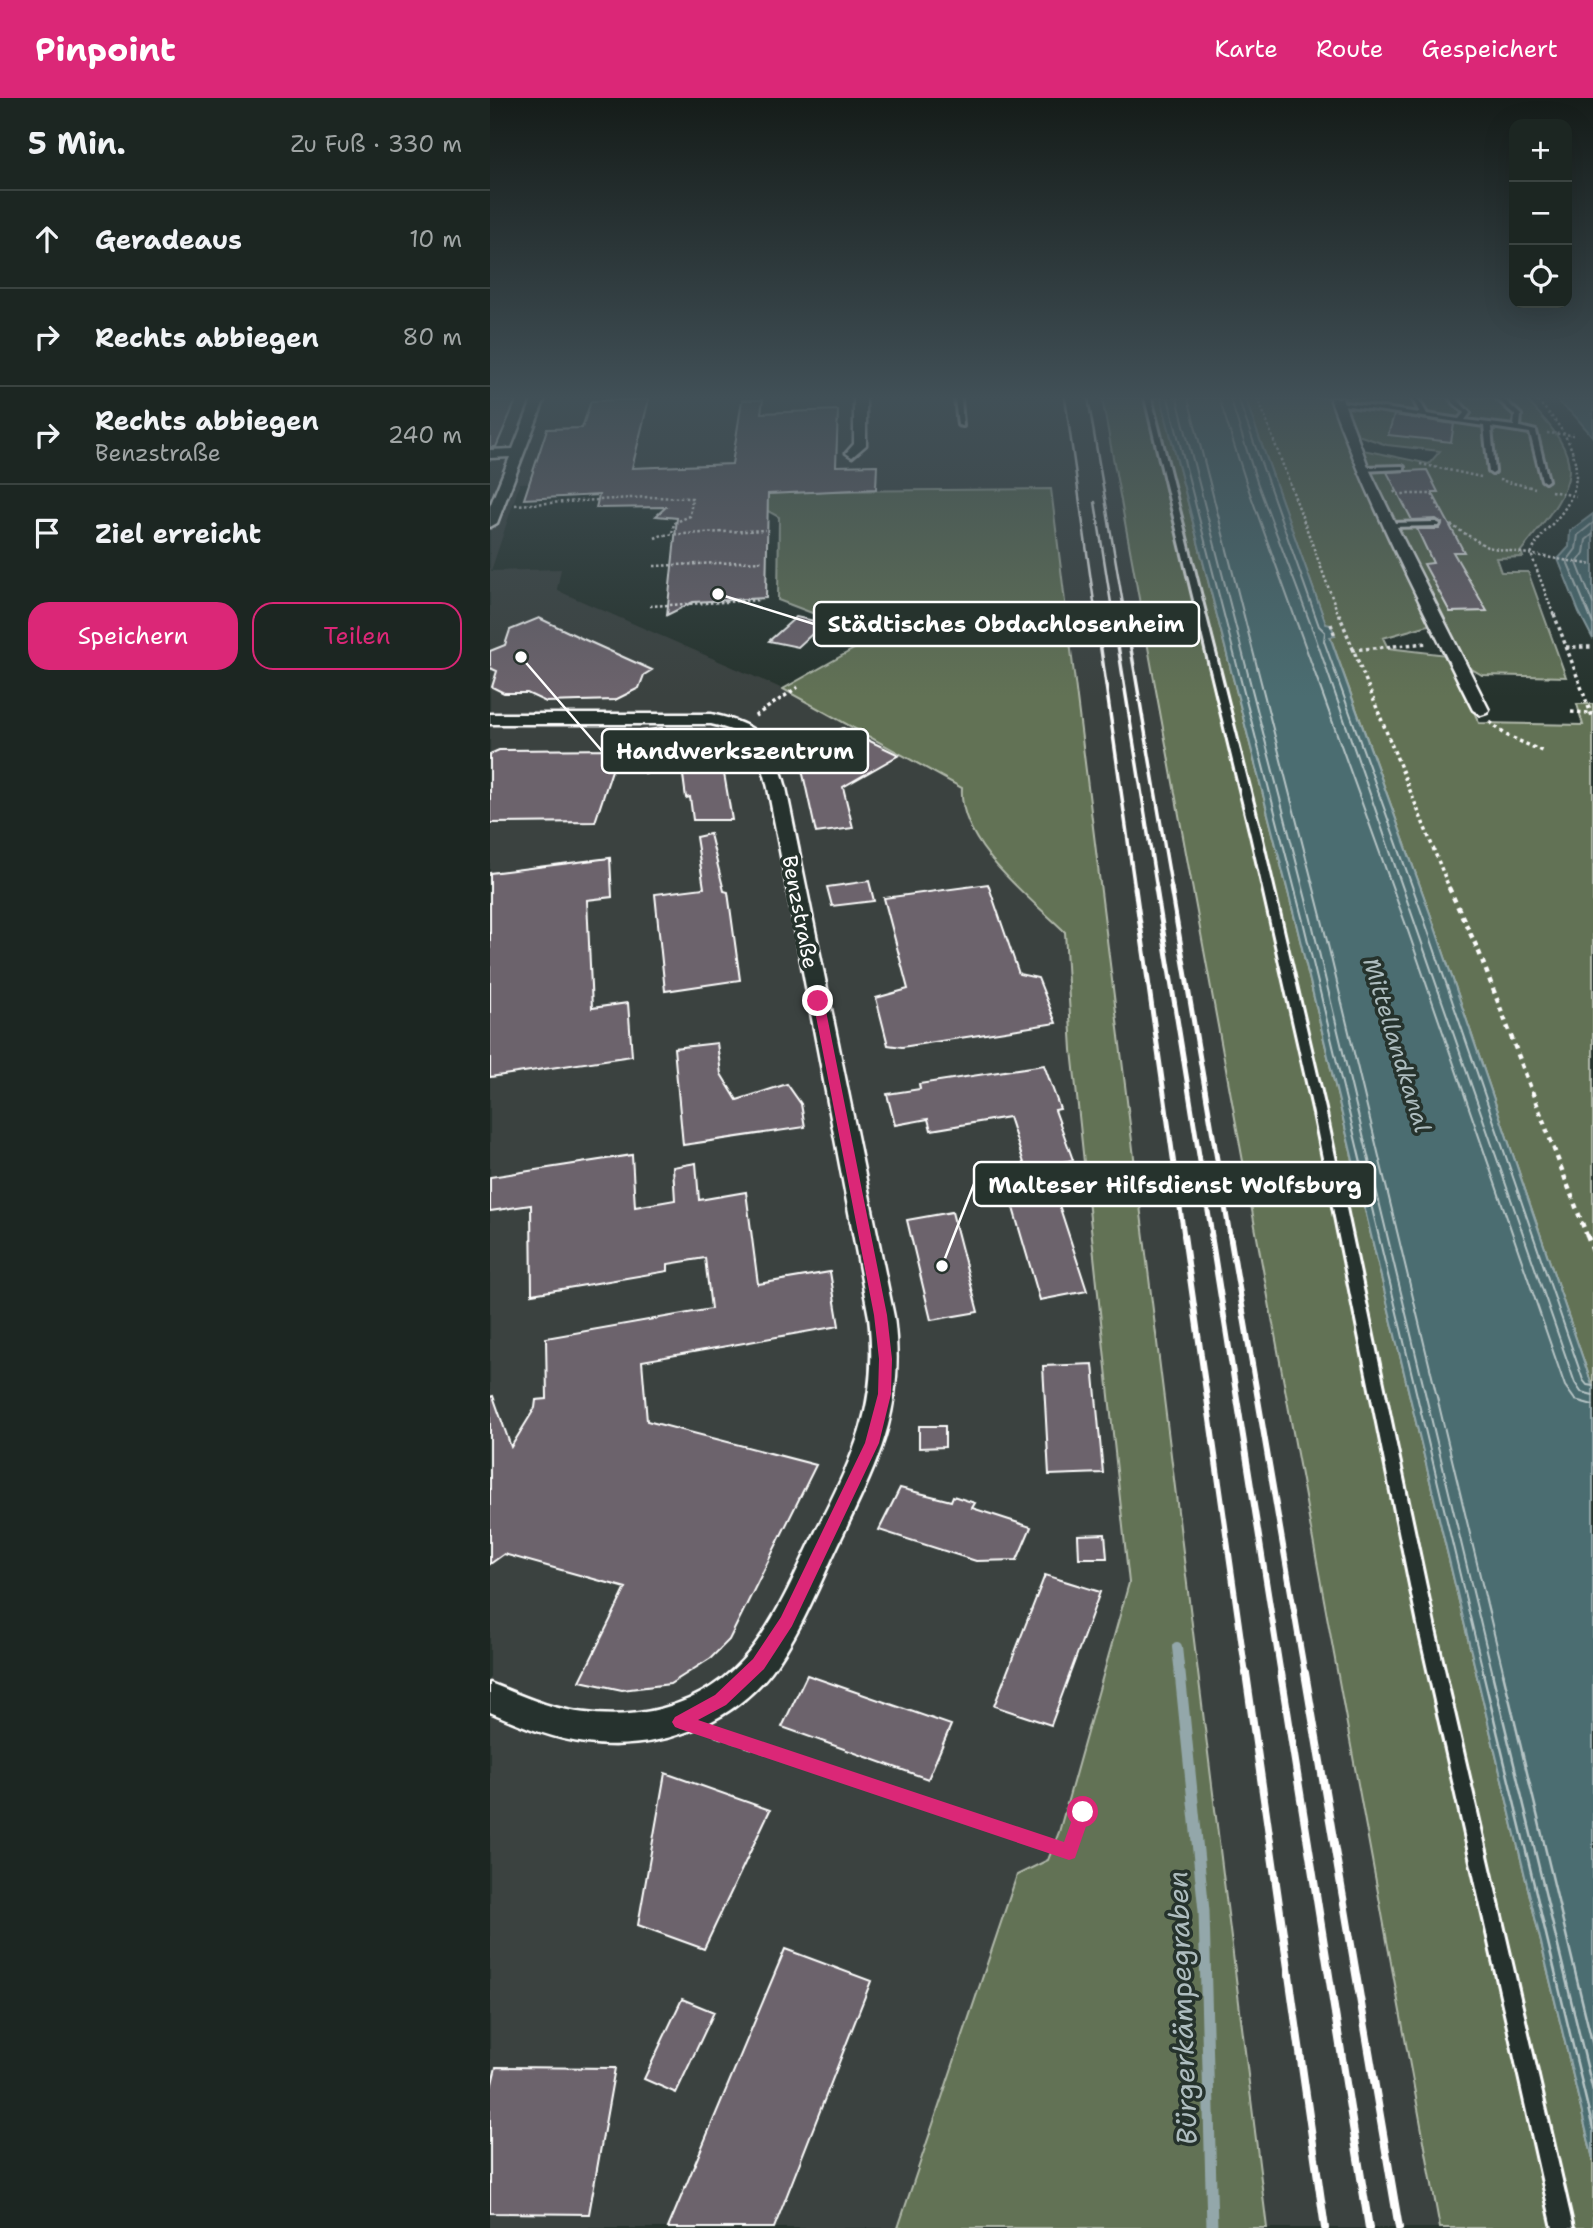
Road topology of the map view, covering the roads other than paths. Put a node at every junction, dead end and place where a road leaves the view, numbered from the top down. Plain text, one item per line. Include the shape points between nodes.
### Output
1 (500, 497) edge
2 (1173, 497) edge
3 (1377, 497) edge
4 (490, 523) edge
5 (1389, 524) junction
6 (1436, 524) dead end
7 (1481, 710) road end
8 (490, 719) edge
9 (490, 1698) edge
10 (1563, 2228) edge

1 - 4 street
2 - 10 lane via 1319,1108 1428,1634
3 - 5 street
5 - 6 lane
5 - 7 street
8 - 9 street, Benzstraße via 711,719 739,726 759,738 774,774 886,1359 884,1394 872,1443 787,1621 759,1664 720,1700 680,1722 624,1731 557,1723

